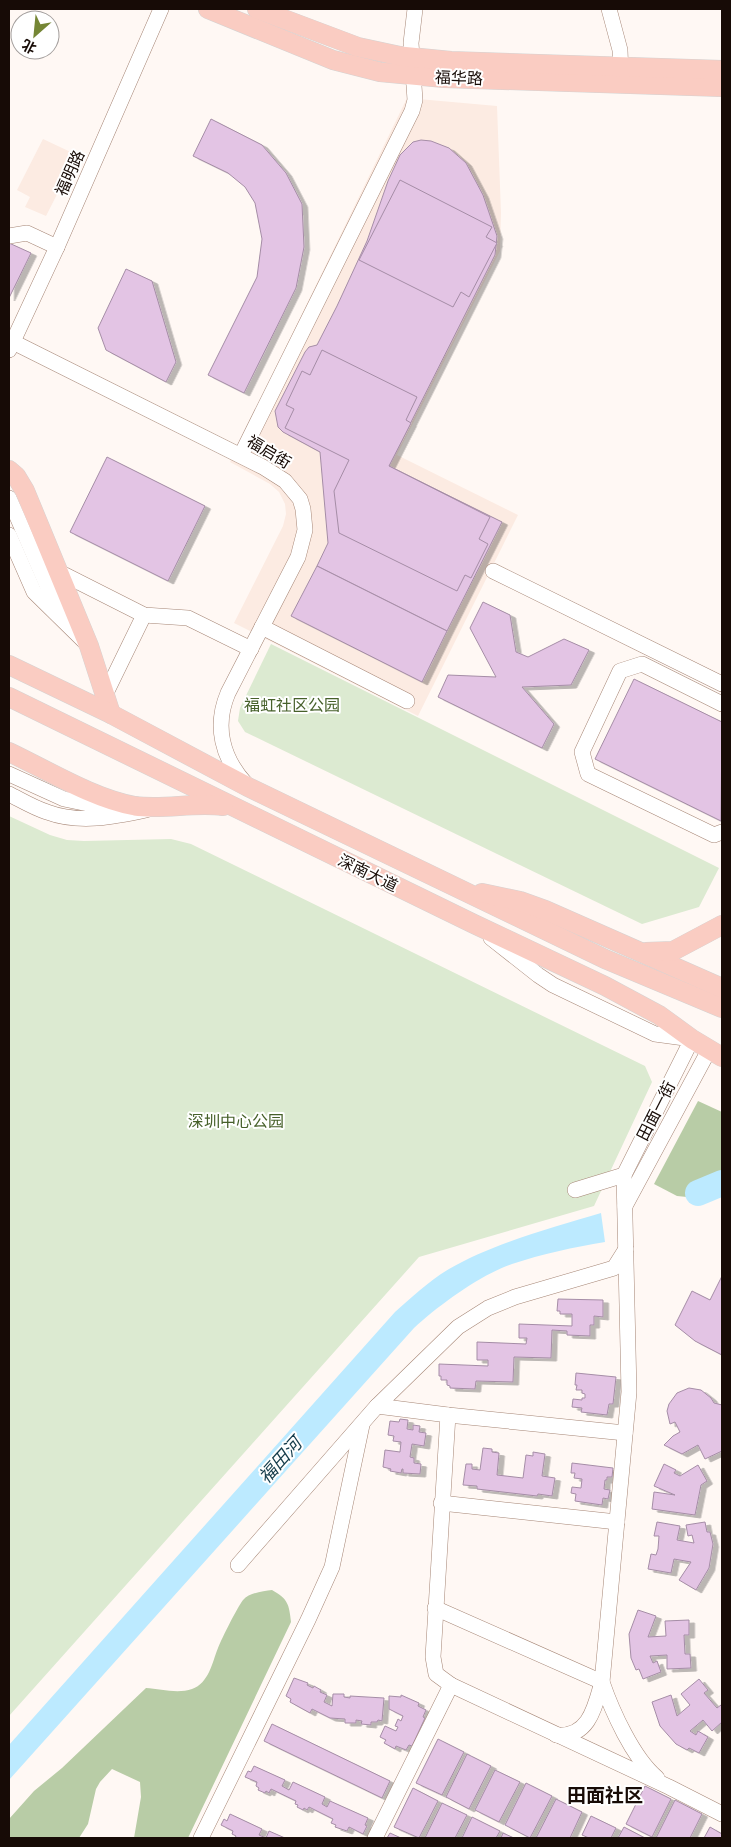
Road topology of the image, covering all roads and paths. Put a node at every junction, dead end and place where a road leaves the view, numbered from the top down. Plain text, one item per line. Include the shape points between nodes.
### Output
1 (161, 9) edge
2 (208, 9) edge
3 (257, 9) edge
4 (415, 9) edge
5 (609, 9) edge
6 (413, 67) junction
7 (722, 70) edge
8 (621, 76) junction
9 (722, 87) edge
10 (9, 236) edge
11 (57, 247) junction
12 (11, 346) edge
13 (241, 455) junction
14 (9, 470) edge
15 (9, 498) edge
16 (9, 535) edge
17 (493, 571) dead end
18 (58, 572) junction
19 (144, 615) junction
20 (61, 619) junction
21 (262, 628) junction
22 (89, 646) junction
23 (251, 649) junction
24 (9, 665) edge
25 (722, 684) edge
26 (105, 695) junction
27 (9, 698) edge
28 (407, 701) dead end
29 (722, 704) edge
30 (111, 714) junction
31 (9, 752) edge
32 (9, 774) edge
33 (248, 787) junction
34 (9, 794) edge
35 (134, 806) junction
36 (154, 808) junction
37 (241, 810) junction
38 (722, 832) edge
39 (460, 889) junction
40 (722, 925) edge
41 (642, 952) junction
42 (722, 988) edge
43 (722, 1008) edge
44 (692, 1039) junction
45 (715, 1054) edge
46 (624, 1175) junction
47 (575, 1190) dead end
48 (625, 1207) junction
49 (626, 1249) junction
50 (377, 1406) junction
51 (448, 1415) junction
52 (362, 1423) junction
53 (625, 1432) junction
54 (441, 1504) junction
55 (617, 1522) junction
56 (238, 1565) dead end
57 (435, 1608) junction
58 (602, 1682) junction
59 (451, 1685) junction
60 (585, 1724) junction
61 (622, 1727) junction
62 (556, 1735) junction
63 (596, 1754) junction
64 (669, 1787) junction
65 (722, 1814) edge
66 (201, 1838) edge
67 (375, 1838) edge

1 - 11 street, 福明路
2 - 6 main road, 福华路 via 343,64 380,72
3 - 6 main road, 福华路
4 - 6 street
5 - 8 street via 618,41
6 - 8 main road, 福华路 via 436,60
6 - 13 street via 415,100 412,111
7 - 8 main road, 福华路
8 - 9 main road, 福华路
10 - 11 street via 27,233
11 - 12 street, 福明路
12 - 13 street, 福启街
13 - 21 street, 福启街 via 285,481 300,499 305,518 298,557
14 - 18 main road via 25,491
15 - 20 street
16 - 20 street via 34,592
17 - 25 street
18 - 19 street
18 - 22 main road
19 - 23 street via 188,618
19 - 26 street
20 - 22 street
21 - 23 street, 福启街
21 - 28 street
22 - 26 main road
23 - 33 street, 福启街 via 225,700 221,723 226,756
24 - 30 main road, 深南大道
26 - 30 main road
27 - 37 main road, 深南大道
29 - 38 street via 642,664 620,671 582,752 588,774 714,835
30 - 33 main road, 深南大道
31 - 35 main road via 96,794
32 - 35 street via 64,799 93,805
33 - 39 main road, 深南大道
34 - 36 street via 45,812 71,818 110,816
35 - 36 main road
36 - 37 main road via 207,804
37 - 44 main road, 深南大道 via 606,986 659,1015
39 - 41 main road via 520,901
39 - 43 main road, 深南大道 via 605,960
40 - 41 main road via 673,951
41 - 42 main road
44 - 45 main road, 深南大道
44 - 46 street, 田面一街
45 - 48 street, 田面一街
46 - 47 street
46 - 48 street
48 - 49 street
49 - 50 street via 614,1268 488,1308 458,1327
49 - 53 street via 629,1392
50 - 51 street
50 - 52 street
51 - 53 street
51 - 54 street
52 - 56 street
52 - 66 street via 332,1567
53 - 55 street
54 - 55 street
54 - 57 street
55 - 58 street
57 - 58 street
57 - 59 street via 433,1657 436,1674
58 - 60 street
58 - 61 street
59 - 62 street
59 - 67 street
60 - 61 street via 595,1716 608,1714
60 - 62 street via 574,1734
60 - 63 street via 584,1742
61 - 63 street via 623,1740 616,1751
61 - 64 street via 645,1766
62 - 63 street
63 - 64 street
64 - 65 street

